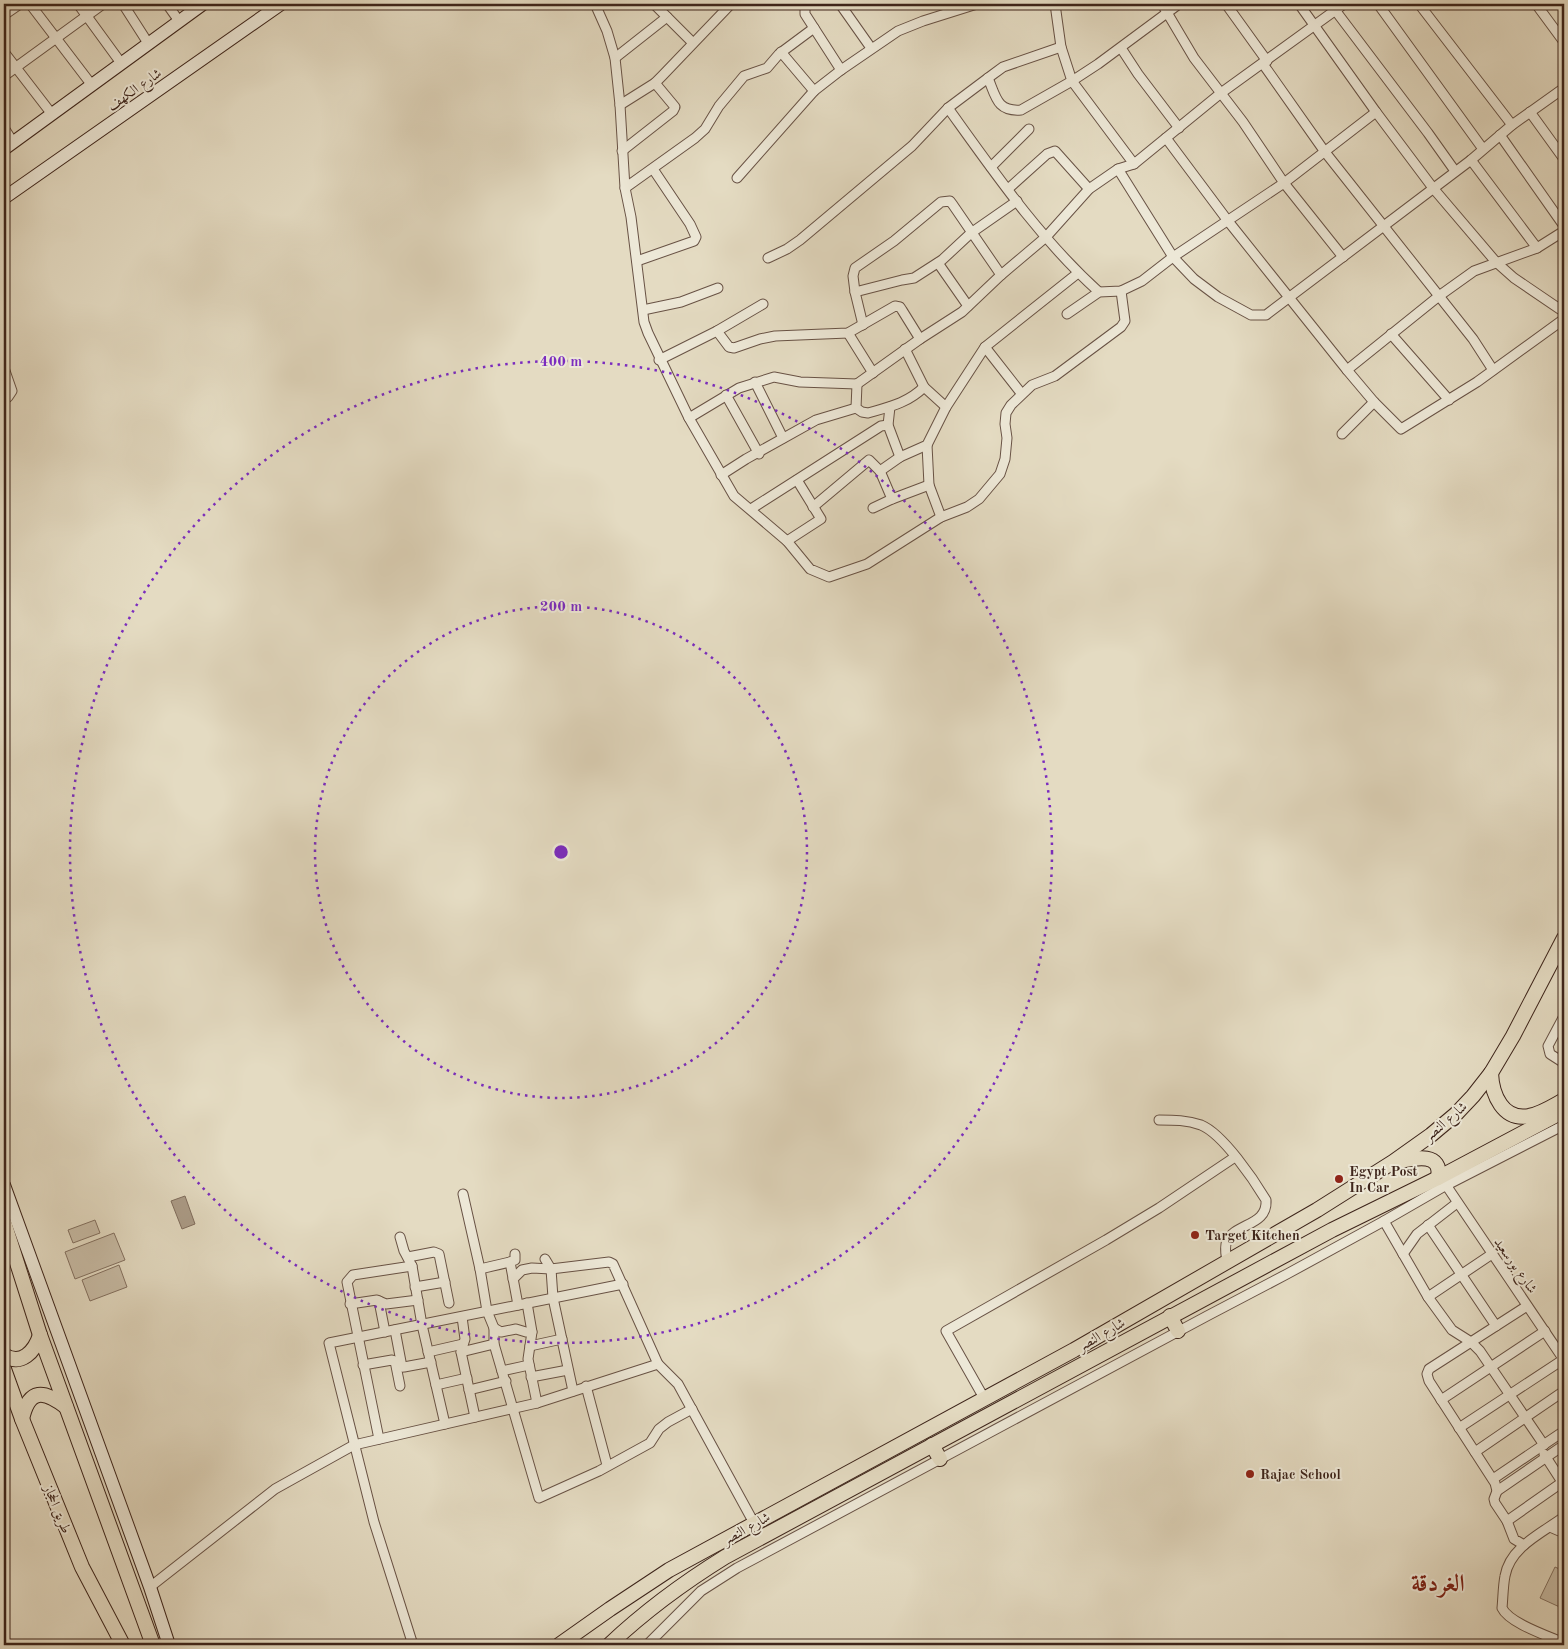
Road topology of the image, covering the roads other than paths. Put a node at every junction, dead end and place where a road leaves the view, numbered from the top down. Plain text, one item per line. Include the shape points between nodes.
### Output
1 (20, 4) edge
2 (30, 4) edge
3 (78, 4) edge
4 (102, 4) edge
5 (123, 4) edge
6 (167, 4) edge
7 (203, 4) edge
8 (281, 4) edge
9 (595, 4) edge
10 (654, 4) edge
11 (807, 4) edge
12 (840, 4) edge
13 (977, 4) edge
14 (1055, 4) edge
15 (1162, 4) edge
16 (1179, 4) edge
17 (1226, 4) edge
18 (1299, 4) edge
19 (1344, 4) edge
20 (1378, 4) edge
21 (1420, 4) edge
22 (1536, 4) edge
23 (724, 6) edge
24 (1334, 10) junction
25 (1168, 12) junction
26 (4, 15) edge
27 (86, 15) junction
28 (667, 17) junction
29 (179, 21) junction
30 (1314, 25) junction
31 (814, 28) junction
32 (55, 38) junction
33 (1564, 42) edge
34 (148, 43) junction
35 (693, 43) junction
36 (1061, 47) junction
37 (871, 48) junction
38 (1121, 48) junction
39 (4, 52) edge
40 (782, 52) junction
41 (615, 58) junction
42 (1265, 62) junction
43 (122, 63) junction
44 (16, 68) junction
45 (841, 70) junction
46 (4, 76) edge
47 (988, 78) junction
48 (1072, 81) junction
49 (655, 83) junction
50 (92, 84) junction
51 (814, 91) junction
52 (1563, 92) edge
53 (1221, 93) junction
54 (620, 105) junction
55 (948, 108) junction
56 (1376, 112) junction
57 (1530, 112) junction
58 (51, 113) junction
59 (1512, 125) junction
60 (4, 128) edge
61 (1179, 128) junction
62 (1029, 129) dead end
63 (1500, 135) junction
64 (1166, 138) junction
65 (8, 146) edge
66 (1482, 149) junction
67 (622, 151) junction
68 (1325, 152) junction
69 (1564, 159) edge
70 (1471, 160) junction
71 (1134, 164) junction
72 (991, 167) junction
73 (653, 169) junction
74 (1118, 169) junction
75 (1455, 171) junction
76 (737, 178) dead end
77 (1284, 183) junction
78 (625, 188) junction
79 (1433, 188) junction
80 (1008, 189) junction
81 (1089, 189) junction
82 (4, 198) edge
83 (1017, 201) junction
84 (1228, 221) junction
85 (1564, 226) edge
86 (1383, 227) junction
87 (1564, 231) edge
88 (971, 233) junction
89 (1046, 237) junction
90 (1537, 248) junction
91 (1173, 257) junction
92 (768, 258) dead end
93 (1343, 258) junction
94 (637, 261) junction
95 (1496, 262) junction
96 (938, 263) junction
97 (1078, 273) junction
98 (1001, 275) junction
99 (718, 288) dead end
100 (1121, 291) junction
101 (855, 292) junction
102 (1099, 292) junction
103 (1439, 296) junction
104 (1290, 298) junction
105 (764, 304) dead end
106 (968, 306) junction
107 (643, 310) junction
108 (1564, 312) edge
109 (1067, 314) dead end
110 (1564, 318) edge
111 (863, 325) junction
112 (717, 331) junction
113 (848, 334) junction
114 (1391, 334) junction
115 (920, 339) junction
116 (985, 346) junction
117 (906, 349) junction
118 (659, 360) junction
119 (4, 368) edge
120 (1347, 370) junction
121 (1494, 370) junction
122 (873, 372) junction
123 (755, 382) junction
124 (857, 384) junction
125 (924, 387) junction
126 (1022, 393) junction
127 (726, 395) junction
128 (4, 399) edge
129 (1449, 400) junction
130 (1374, 402) junction
131 (890, 407) junction
132 (946, 407) junction
133 (856, 408) junction
134 (689, 418) junction
135 (888, 425) junction
136 (1342, 434) dead end
137 (783, 438) junction
138 (927, 445) junction
139 (759, 454) junction
140 (900, 457) junction
141 (880, 471) junction
142 (721, 476) junction
143 (797, 480) junction
144 (929, 485) junction
145 (892, 499) junction
146 (813, 507) junction
147 (873, 508) dead end
148 (751, 510) junction
149 (941, 517) junction
150 (787, 541) junction
151 (1564, 938) edge
152 (1564, 1016) edge
153 (1564, 1063) edge
154 (1491, 1073) junction
155 (1564, 1100) edge
156 (1564, 1111) edge
157 (1159, 1120) dead end
158 (1564, 1125) edge
159 (1235, 1157) junction
160 (1393, 1162) junction
161 (1442, 1182) junction
162 (4, 1185) edge
163 (463, 1194) dead end
164 (1457, 1203) junction
165 (1384, 1221) junction
166 (4, 1222) edge
167 (1428, 1225) junction
168 (400, 1237) dead end
169 (1402, 1254) junction
170 (1492, 1254) junction
171 (408, 1257) junction
172 (546, 1259) dead end
173 (1227, 1261) junction
174 (412, 1266) junction
175 (480, 1269) junction
176 (551, 1269) junction
177 (1462, 1274) junction
178 (513, 1279) junction
179 (445, 1282) junction
180 (622, 1284) junction
181 (415, 1287) junction
182 (1428, 1297) junction
183 (553, 1298) junction
184 (418, 1300) junction
185 (379, 1301) junction
186 (449, 1303) dead end
187 (350, 1304) junction
188 (523, 1304) junction
189 (1527, 1306) junction
190 (487, 1311) junction
191 (1170, 1316) junction
192 (462, 1317) junction
193 (422, 1325) junction
194 (1496, 1326) junction
195 (494, 1328) junction
196 (395, 1330) junction
197 (1178, 1331) junction
198 (1545, 1331) junction
199 (385, 1332) junction
200 (532, 1332) junction
201 (40, 1335) junction
202 (358, 1338) junction
203 (562, 1339) junction
204 (1471, 1342) junction
205 (494, 1344) junction
206 (530, 1346) junction
207 (462, 1348) junction
208 (428, 1352) junction
209 (4, 1355) edge
210 (1564, 1359) edge
211 (431, 1362) junction
212 (399, 1364) junction
213 (658, 1364) junction
214 (363, 1365) junction
215 (529, 1366) junction
216 (1490, 1367) junction
217 (4, 1369) edge
218 (568, 1370) junction
219 (502, 1371) junction
220 (467, 1378) junction
221 (532, 1378) junction
222 (506, 1381) junction
223 (400, 1386) dead end
224 (436, 1386) junction
225 (586, 1386) junction
226 (469, 1390) junction
227 (573, 1391) junction
228 (1564, 1391) edge
229 (1509, 1395) junction
230 (984, 1398) junction
231 (1441, 1400) junction
232 (537, 1403) junction
233 (66, 1407) junction
234 (514, 1408) junction
235 (692, 1409) junction
236 (475, 1417) junction
237 (1525, 1418) junction
238 (22, 1419) junction
239 (445, 1424) junction
240 (1459, 1428) junction
241 (1564, 1431) edge
242 (379, 1439) junction
243 (354, 1445) junction
244 (932, 1445) junction
245 (1564, 1445) edge
246 (1542, 1446) junction
247 (1475, 1452) junction
248 (1546, 1457) junction
249 (940, 1459) junction
250 (607, 1465) junction
251 (1493, 1479) junction
252 (1564, 1483) edge
253 (1497, 1491) junction
254 (1564, 1517) edge
255 (1507, 1520) junction
256 (754, 1523) junction
257 (1550, 1527) junction
258 (1564, 1533) edge
259 (1524, 1545) junction
260 (150, 1587) junction
261 (1564, 1644) edge
262 (123, 1645) edge
263 (153, 1645) edge
264 (169, 1645) edge
265 (414, 1645) edge
266 (559, 1645) edge
267 (609, 1645) edge
268 (647, 1645) edge

1 - 26 street
2 - 32 street
3 - 27 street
4 - 27 street
5 - 34 street
6 - 29 street
7 - 29 main road, شارع الكهف
8 - 82 main road, شارع الكهف
9 - 41 street
10 - 28 street
11 - 31 street via 805,14
12 - 37 street
13 - 37 street via 898,31
14 - 36 street
15 - 25 street
16 - 25 street
17 - 42 street
18 - 30 street
19 - 24 street
20 - 66 street
21 - 59 street
22 - 33 street
23 - 35 street
24 - 30 street
24 - 75 street
25 - 38 street
25 - 53 street via 1194,58
27 - 32 street
27 - 43 street
28 - 35 street
28 - 41 street
29 - 34 main road, شارع الكهف
30 - 42 street
30 - 56 street
31 - 40 street
31 - 45 street
32 - 44 street
32 - 50 street
34 - 43 main road, شارع الكهف
35 - 49 street
36 - 47 street via 1003,67
36 - 48 street
37 - 45 street
38 - 48 street
38 - 61 street
39 - 44 street
40 - 51 street
40 - 73 street via 767,68 744,76 704,129
41 - 54 street
42 - 53 street
42 - 68 street
43 - 50 main road, شارع الكهف
44 - 46 street
44 - 58 street
45 - 51 street
47 - 48 street via 999,103 1011,111 1021,110
47 - 55 street
48 - 71 street
49 - 54 street
49 - 67 street via 675,107
50 - 58 main road, شارع الكهف
51 - 76 street
52 - 57 street
53 - 61 street
53 - 77 street
54 - 67 street
55 - 72 street
55 - 92 street via 912,146 800,240
56 - 68 street
56 - 79 street
57 - 59 street
57 - 69 street
58 - 65 main road, شارع الكهف
59 - 63 street
60 - 65 street
61 - 64 street
62 - 72 street
63 - 66 street
63 - 85 street
64 - 71 street
64 - 84 street
66 - 70 street
67 - 78 street
68 - 77 street
68 - 86 street
70 - 75 street
70 - 90 street
71 - 74 street
72 - 80 street
73 - 78 street
73 - 94 street via 696,237 694,241
74 - 81 street
74 - 91 street
75 - 79 street
77 - 84 street
77 - 93 street
78 - 94 street
79 - 86 street
79 - 95 street
80 - 81 street via 1047,154 1055,151
80 - 83 street
81 - 89 street
83 - 88 street
83 - 89 street
84 - 91 street
84 - 104 street
86 - 93 street
86 - 103 street
87 - 90 street
88 - 96 street
88 - 98 street
88 - 101 street via 950,201 940,202 894,241 855,268
89 - 97 street
89 - 98 street
90 - 95 street
91 - 100 street via 1142,281
91 - 104 street via 1194,279 1251,315 1266,315
93 - 104 street
94 - 107 street
95 - 103 street via 1474,270
95 - 108 street
96 - 101 street via 910,280
96 - 106 street
97 - 102 street
97 - 116 street
98 - 106 street
99 - 107 street via 681,302
100 - 102 street
100 - 126 street via 1125,315 1121,327 1055,376 1032,384
101 - 111 street
102 - 109 street
103 - 114 street
103 - 121 street
104 - 120 street
105 - 112 street
106 - 115 street
107 - 118 street via 644,322
110 - 121 street
111 - 113 street
111 - 115 street via 895,306 900,307
112 - 113 street via 729,347 734,348 775,336
112 - 118 street
113 - 122 street
114 - 120 street
114 - 129 street
115 - 117 street
116 - 126 street
116 - 132 street
117 - 122 street
117 - 125 street
118 - 134 street
119 - 128 street via 12,391
120 - 130 street
121 - 129 street
122 - 124 street
123 - 124 street via 774,377 800,382
123 - 127 street
123 - 137 street
124 - 133 street
125 - 131 street via 906,402
125 - 132 street
126 - 149 street via 1006,413 1005,459 1000,474 979,499
127 - 134 street
127 - 139 street
129 - 130 street via 1401,429
130 - 136 street
131 - 133 street via 868,413
131 - 135 street
132 - 138 street
133 - 137 street via 816,420
134 - 142 street
135 - 140 street
135 - 143 street via 881,426
137 - 139 street
138 - 140 street
138 - 144 street
139 - 142 street
140 - 141 street
141 - 145 street
141 - 146 street via 869,460
142 - 148 street via 734,496
143 - 146 street
143 - 148 street
144 - 145 street
144 - 149 street
145 - 147 street
146 - 150 street via 821,519
148 - 150 street
149 - 150 street via 866,564 829,577 810,569
151 - 154 main road, شارع النصر
152 - 153 street via 1548,1046 1550,1054
154 - 155 main road via 1493,1088 1503,1109 1516,1116 1531,1116
154 - 160 main road, شارع النصر via 1456,1114
156 - 161 main road, شارع النصر
157 - 159 street via 1183,1120 1202,1126 1222,1141
158 - 161 street
159 - 173 street via 1266,1200 1267,1207 1263,1215 1228,1238 1225,1247
159 - 230 street via 1106,1240 946,1331
160 - 161 main road via 1426,1158 1435,1164
160 - 173 main road, شارع النصر
161 - 164 street, شارع بورسعيد
161 - 165 street
161 - 191 main road, شارع النصر via 1332,1230
162 - 260 main road
163 - 175 street
164 - 167 street
164 - 170 street, شارع بورسعيد
165 - 169 street
165 - 197 street
166 - 201 main road
167 - 169 street
167 - 177 street
168 - 171 street
169 - 182 street
170 - 177 street
170 - 189 street, شارع بورسعيد
171 - 174 street
171 - 179 street via 438,1252
172 - 176 street
173 - 230 main road, شارع النصر
174 - 181 street
174 - 187 street via 353,1274 347,1282
175 - 178 street via 513,1258
175 - 190 street
176 - 178 street via 522,1270
176 - 180 street via 608,1262 614,1266
176 - 183 street
177 - 182 street
177 - 194 street
178 - 188 street
179 - 181 street
179 - 186 street
180 - 183 street
180 - 213 street
181 - 184 street
182 - 204 street via 1452,1330
183 - 188 street
183 - 203 street
184 - 185 street via 386,1304
184 - 193 street
185 - 187 street
185 - 199 street
187 - 202 street
188 - 190 street
188 - 200 street
189 - 194 street
189 - 198 street, شارع بورسعيد
190 - 192 street
190 - 195 street
191 - 197 main road
191 - 244 main road, شارع النصر
192 - 193 street
192 - 207 street via 465,1339
193 - 196 street
193 - 208 street
194 - 204 street
195 - 200 street via 501,1332 516,1329
195 - 205 street
196 - 199 street
196 - 212 street
197 - 249 street
198 - 210 street, شارع بورسعيد
198 - 216 street
199 - 202 street
200 - 206 street
201 - 209 main road via 37,1345 26,1357 19,1359
201 - 233 main road
202 - 214 street
202 - 243 street via 329,1343
203 - 206 street
203 - 218 street
204 - 216 street
204 - 231 street via 1429,1369 1429,1381
205 - 207 street
205 - 219 street
206 - 215 street
207 - 208 street
207 - 220 street
208 - 211 street
210 - 229 street
211 - 212 street
211 - 224 street
212 - 214 street via 388,1360
212 - 223 street
213 - 225 street
213 - 235 street via 678,1384
214 - 242 street
215 - 219 street
215 - 221 street
216 - 229 street
216 - 231 street
217 - 238 main road, طريق الحجاز
218 - 221 street
218 - 227 street
219 - 222 street
220 - 224 street
220 - 226 street
221 - 232 street
222 - 226 street
222 - 234 street
224 - 239 street
225 - 227 street
225 - 250 street
226 - 236 street
227 - 232 street
228 - 237 street
229 - 237 street
229 - 240 street
230 - 256 main road, شارع النصر
231 - 240 street
232 - 234 street
233 - 238 main road via 44,1395 33,1397 27,1402
233 - 263 main road
234 - 236 street
234 - 250 street via 539,1498
235 - 250 street via 668,1422 650,1442
235 - 256 street
236 - 239 street
237 - 246 street
237 - 247 street
238 - 262 main road, طريق الحجاز via 82,1567
239 - 242 street
240 - 247 street
241 - 246 street
242 - 243 street
243 - 260 street via 275,1489
243 - 265 street via 374,1522
244 - 249 main road
244 - 267 main road, شارع النصر via 692,1577
245 - 248 street
246 - 248 street
246 - 251 street
247 - 251 street
248 - 252 street
248 - 253 street
249 - 268 street via 711,1584
251 - 253 street
252 - 255 street
253 - 255 street via 1495,1503
254 - 257 street
255 - 259 street via 1514,1539
256 - 266 main road, شارع النصر via 670,1570
257 - 258 street
257 - 259 street
259 - 261 street via 1515,1553 1505,1576 1504,1613
260 - 264 main road

